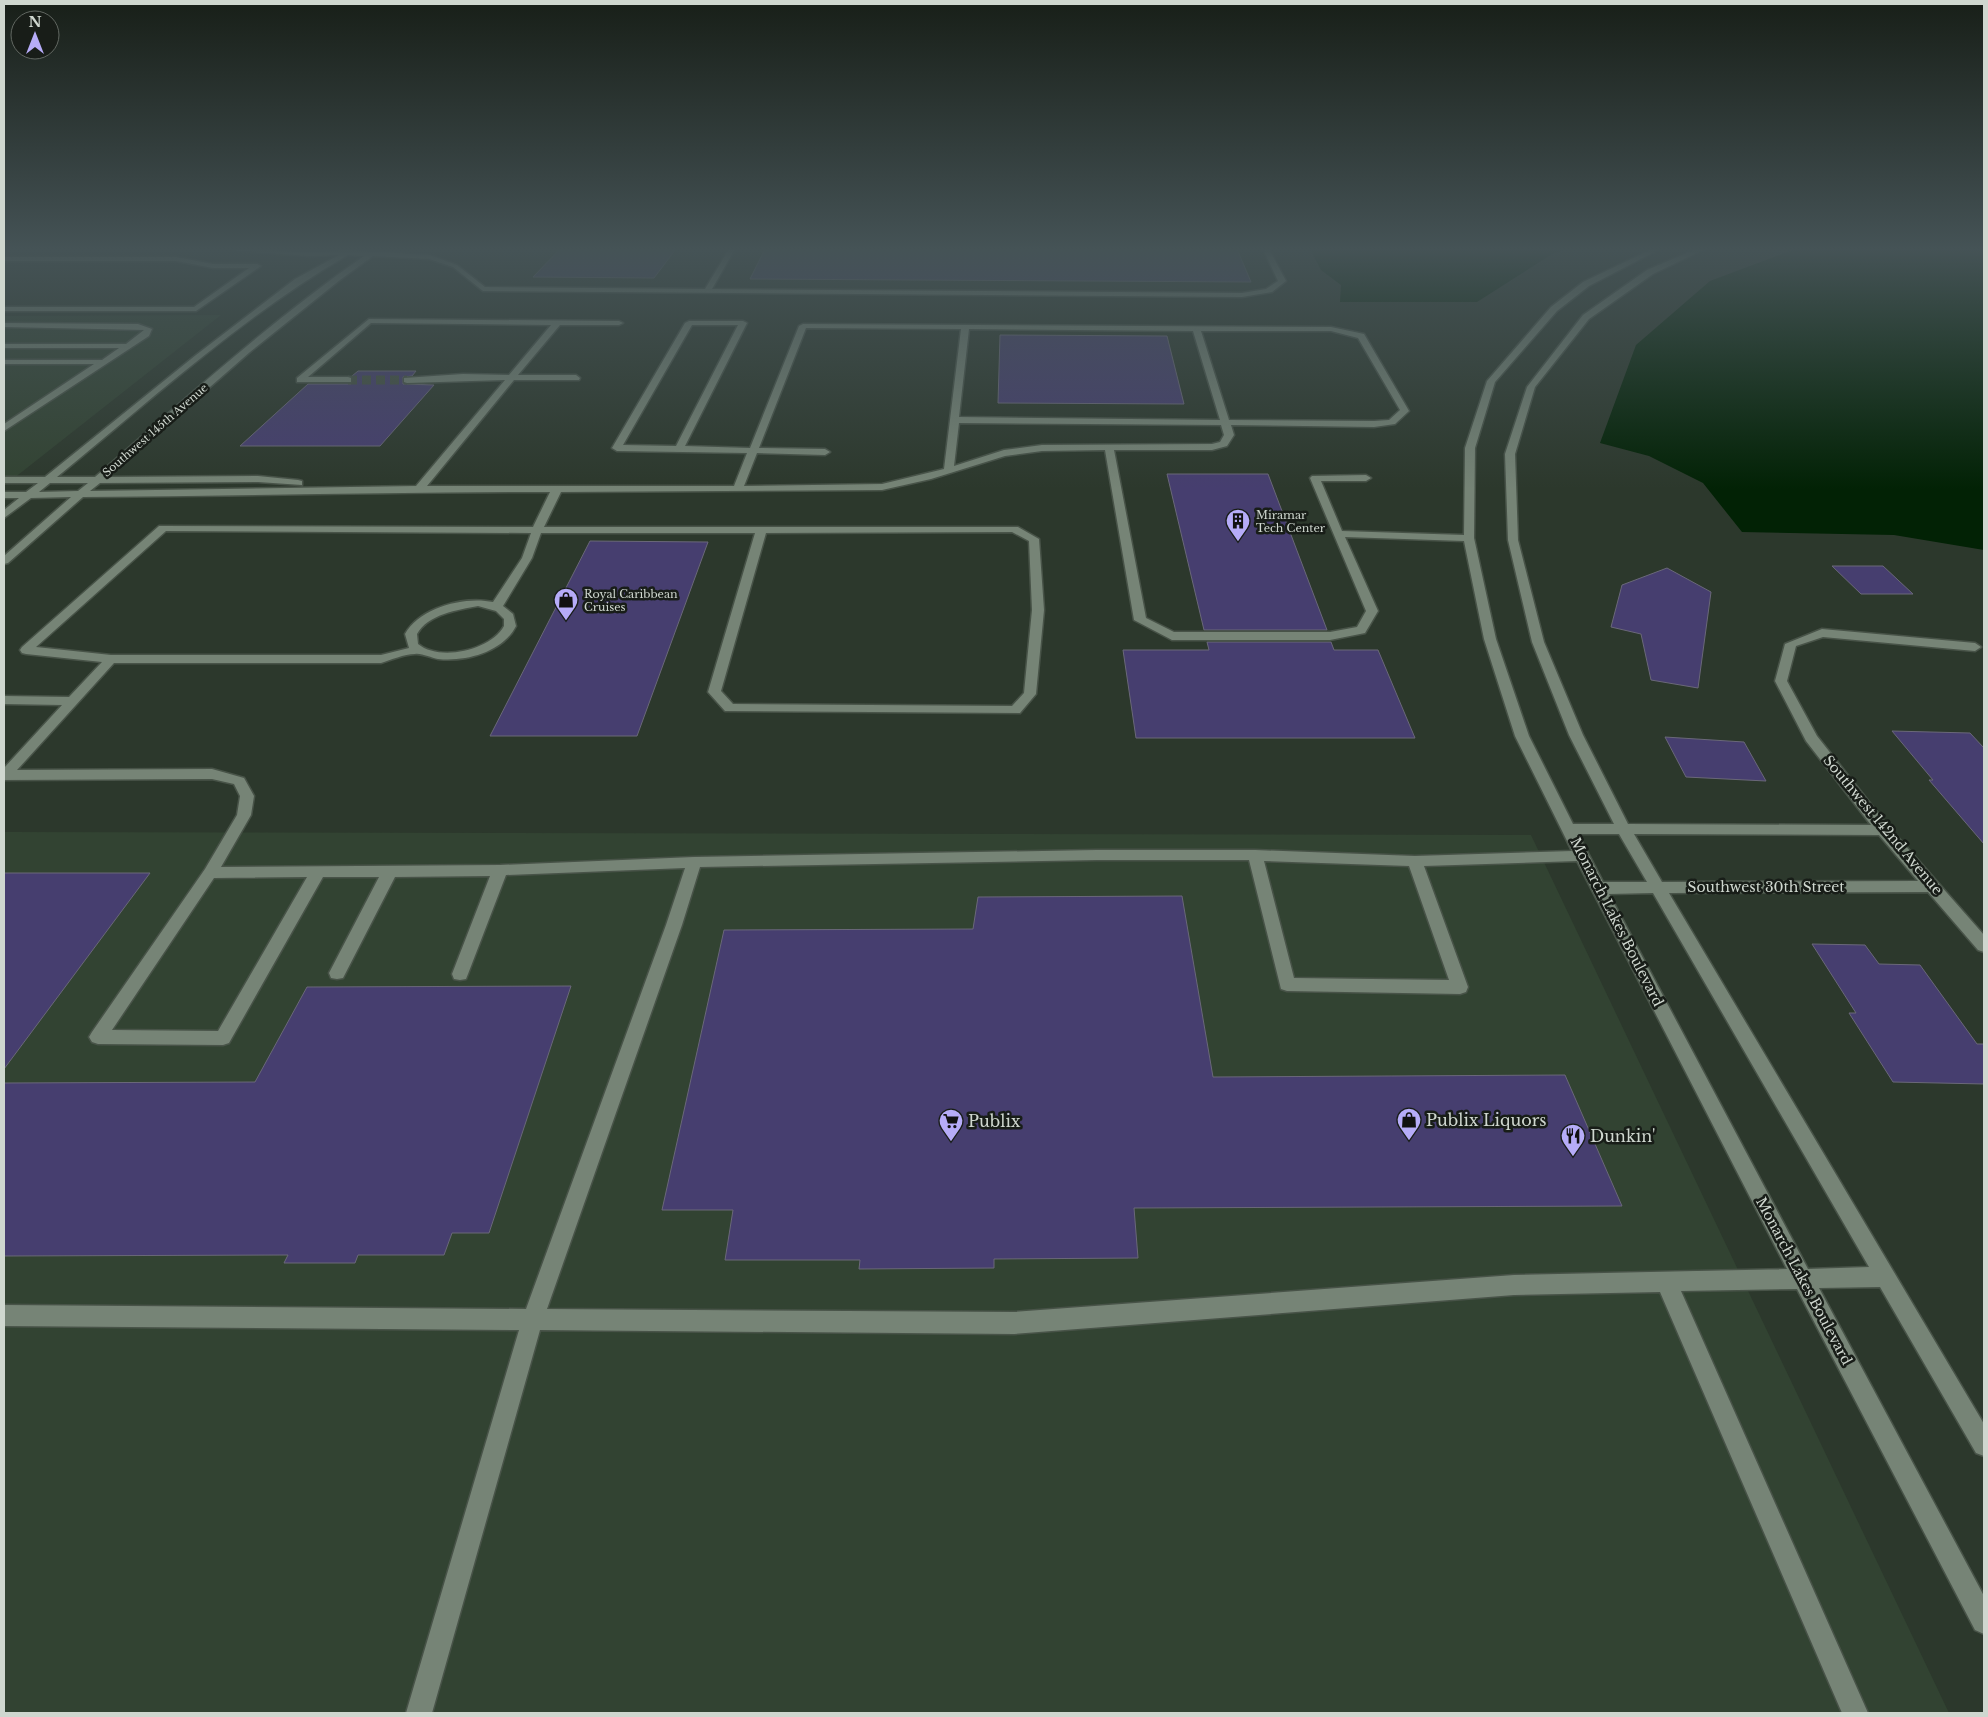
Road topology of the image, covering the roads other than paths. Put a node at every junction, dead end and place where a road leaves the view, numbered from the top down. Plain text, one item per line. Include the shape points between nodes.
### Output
1 (148, 329) edge
2 (235, 329) edge
3 (273, 329) edge
4 (359, 329) edge
5 (551, 329) edge
6 (685, 329) edge
7 (741, 329) edge
8 (802, 329) edge
9 (965, 329) edge
10 (1196, 329) edge
11 (1332, 329) edge
12 (1536, 329) edge
13 (1576, 329) edge
14 (4, 346) edge
15 (127, 346) junction
16 (4, 362) edge
17 (103, 362) junction
18 (512, 377) junction
19 (576, 378) dead end
20 (348, 380) tunnel mouth
21 (407, 380) tunnel mouth
22 (954, 420) junction
23 (1225, 423) junction
24 (4, 428) edge
25 (1109, 448) junction
26 (679, 449) junction
27 (753, 451) junction
28 (825, 452) dead end
29 (948, 470) junction
30 (1366, 478) dead end
31 (4, 480) edge
32 (47, 480) junction
33 (98, 480) junction
34 (354, 489) junction
35 (419, 489) junction
36 (557, 489) junction
37 (738, 489) junction
38 (4, 495) edge
39 (80, 495) junction
40 (28, 496) junction
41 (4, 515) edge
42 (762, 529) junction
43 (537, 530) junction
44 (1338, 534) junction
45 (1469, 538) junction
46 (4, 561) edge
47 (497, 606) junction
48 (1975, 647) dead end
49 (418, 649) junction
50 (111, 659) junction
51 (4, 700) edge
52 (73, 701) junction
53 (4, 776) edge
54 (1569, 829) junction
55 (1624, 830) junction
56 (1883, 830) junction
57 (1255, 855) junction
58 (1582, 856) junction
59 (1415, 861) junction
60 (694, 862) junction
61 (500, 870) junction
62 (390, 871) junction
63 (318, 872) junction
64 (210, 873) junction
65 (1933, 886) junction
66 (1656, 887) junction
67 (1598, 888) junction
68 (1984, 946) edge
69 (337, 973) dead end
70 (460, 974) dead end
71 (1885, 1277) junction
72 (1802, 1278) junction
73 (1666, 1281) junction
74 (4, 1315) edge
75 (532, 1320) junction
76 (1984, 1445) edge
77 (1984, 1621) edge
78 (419, 1713) edge
79 (1855, 1713) edge

1 - 15 street via 146,334
2 - 32 street, Southwest 145th Avenue
3 - 33 street, Southwest 145th Avenue
4 - 20 street via 300,380
5 - 18 street
6 - 26 street via 617,448
7 - 26 street
8 - 27 street
9 - 22 street
10 - 23 street
11 - 23 street via 1361,336 1405,411 1392,422 1374,424
12 - 45 street, Monarch Lakes Boulevard via 1491,381 1470,448
13 - 55 street via 1531,387 1510,454 1513,540 1538,642 1576,735
14 - 15 street
15 - 17 street
16 - 17 street
17 - 24 street
18 - 19 street
18 - 21 street
18 - 35 street
22 - 23 street
22 - 29 street
23 - 25 street via 1229,435 1224,444 1212,447
25 - 29 street via 1042,448 1004,454
25 - 44 street via 1140,620 1172,636 1330,636 1361,630 1372,611
26 - 27 street
27 - 28 street
27 - 37 street
29 - 37 street via 882,486
30 - 44 street via 1315,478
31 - 32 street
32 - 33 street
32 - 40 street, Southwest 145th Avenue
33 - 34 street via 258,479
33 - 39 street, Southwest 145th Avenue
34 - 35 street
34 - 39 street
35 - 36 street
36 - 37 street
36 - 43 street
38 - 40 street
39 - 40 street
39 - 46 street, Southwest 145th Avenue
40 - 41 street, Southwest 145th Avenue
42 - 42 street via 1014,529 1034,539 1038,610 1030,694 1015,710 730,708 714,692
42 - 43 street
43 - 47 street via 527,558
43 - 50 street via 163,528 26,650
44 - 45 street
45 - 54 street, Monarch Lakes Boulevard via 1490,639 1522,736
47 - 49 street via 478,603 434,613 415,628 412,643
47 - 49 street via 509,614 511,622 504,634 488,646 441,656
48 - 56 street, Southwest 142nd Avenue via 1822,633 1791,644 1781,681 1811,738
49 - 50 street via 380,659
50 - 52 street
51 - 52 street
52 - 53 street
53 - 64 street via 212,774 239,781 247,796 244,815
54 - 55 street
54 - 58 street, Monarch Lakes Boulevard
55 - 56 street
55 - 66 street
56 - 65 street, Southwest 142nd Avenue
57 - 59 street
57 - 59 street via 1288,984 1460,987
57 - 60 street
58 - 59 street
58 - 67 street, Monarch Lakes Boulevard
60 - 61 street
60 - 75 street
61 - 62 street
61 - 70 street
62 - 63 street
62 - 69 street
63 - 64 street
63 - 64 street via 223,1038 98,1037
65 - 66 street, Southwest 30th Street
65 - 68 street, Southwest 142nd Avenue
66 - 67 street, Southwest 30th Street
66 - 71 street
67 - 72 street, Monarch Lakes Boulevard
71 - 72 street
71 - 76 street
72 - 73 street
72 - 77 street, Monarch Lakes Boulevard
73 - 75 street via 1514,1285 1014,1323
73 - 79 street
74 - 75 street
75 - 78 street

